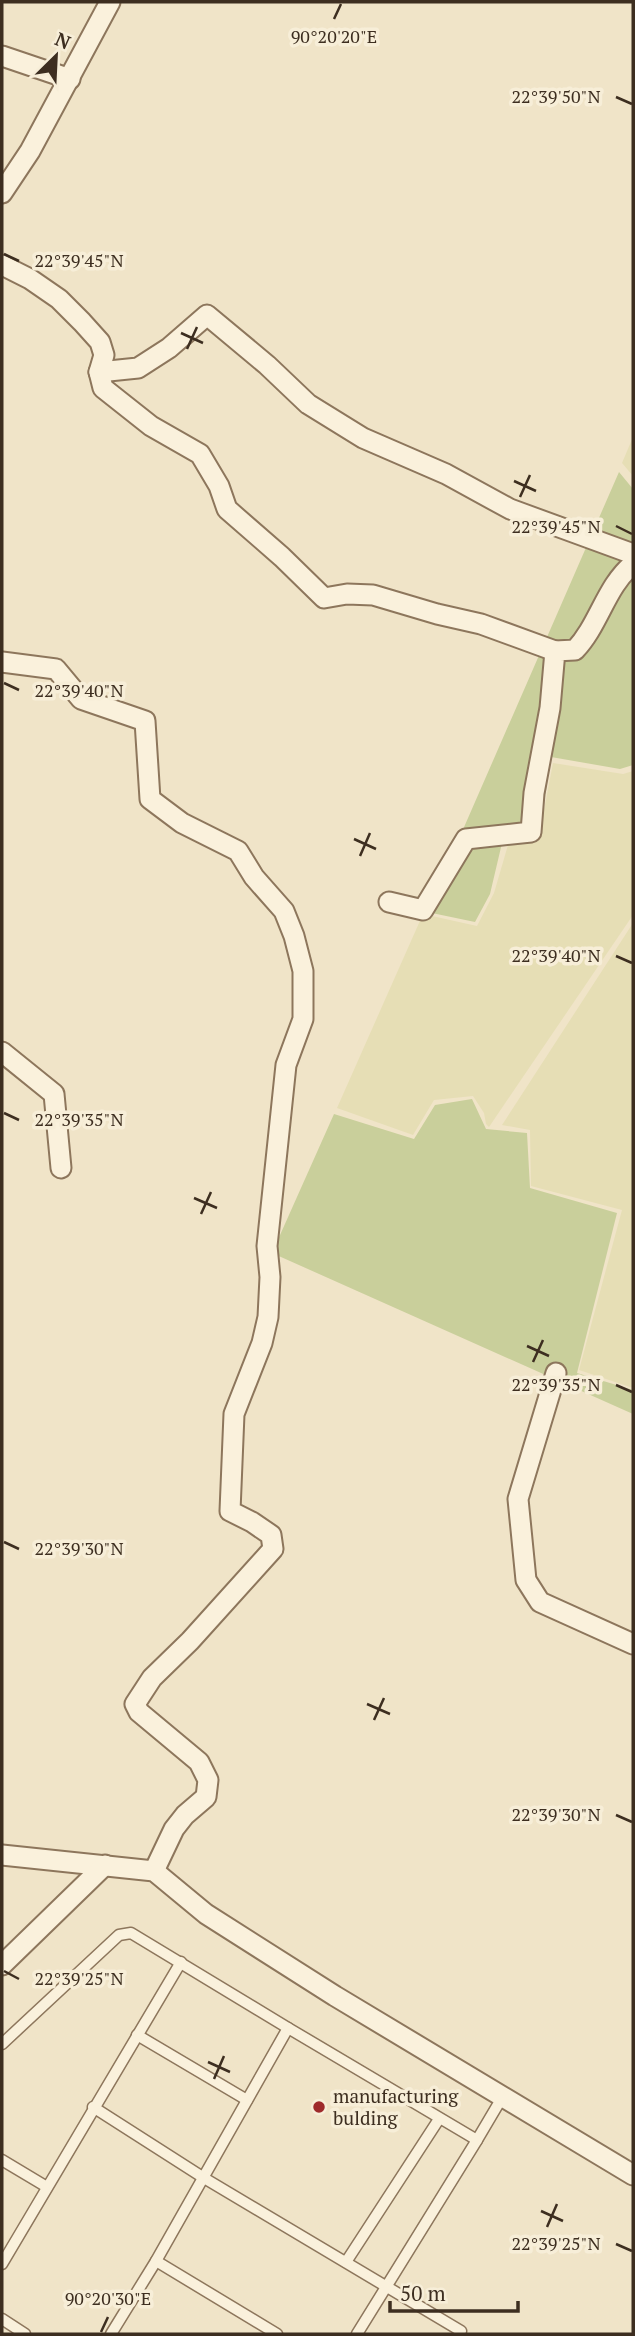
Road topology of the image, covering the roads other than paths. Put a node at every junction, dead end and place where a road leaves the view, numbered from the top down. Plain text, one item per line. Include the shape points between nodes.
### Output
1 (110, 2) edge
2 (2, 56) edge
3 (70, 79) junction
4 (2, 194) edge
5 (2, 265) edge
6 (99, 372) junction
7 (633, 554) edge
8 (633, 564) edge
9 (555, 652) junction
10 (2, 662) edge
11 (389, 902) dead end
12 (2, 1052) edge
13 (61, 1168) dead end
14 (556, 1373) dead end
15 (633, 1644) edge
16 (2, 1855) edge
17 (105, 1866) junction
18 (154, 1871) junction
19 (181, 1962) junction
20 (2, 1965) edge
21 (288, 2028) junction
22 (137, 2035) junction
23 (2, 2044) edge
24 (503, 2096) junction
25 (247, 2100) junction
26 (93, 2107) junction
27 (439, 2119) junction
28 (477, 2140) junction
29 (2, 2160) edge
30 (633, 2175) edge
31 (204, 2178) junction
32 (47, 2187) junction
33 (156, 2261) junction
34 (346, 2262) junction
35 (2, 2263) edge
36 (387, 2287) junction
37 (2, 2319) edge
38 (461, 2331) dead end
39 (25, 2334) edge
40 (111, 2334) edge
41 (277, 2334) edge
42 (357, 2334) edge

1 - 3 street
2 - 3 street
3 - 4 street
5 - 6 street via 59,299 82,322 100,342 104,355
6 - 7 street via 138,368 207,315 308,404 363,438 446,474 510,509
6 - 9 street via 103,388 151,426 200,454 227,509 324,598 373,594 481,624
8 - 9 street via 619,579 586,638 575,650
9 - 11 street via 531,832 466,839 423,911
10 - 18 street via 56,669 81,699 145,721 150,799 182,823 238,851 284,911 303,971 303,1019 286,1065 267,1246 268,1317 234,1414 230,1511 271,1535 273,1549 152,1678 135,1704 139,1713 199,1762 208,1780 206,1797 174,1829
12 - 13 street via 54,1094
14 - 15 street via 518,1499 526,1580 540,1602
16 - 17 street
17 - 18 street
17 - 20 street
18 - 24 street via 206,1914
19 - 21 lane
19 - 22 lane
19 - 23 lane via 131,1933 119,1935
21 - 25 lane
21 - 27 lane
22 - 25 lane
22 - 26 lane
24 - 28 lane
24 - 30 street
25 - 31 lane
26 - 31 lane
26 - 32 lane
27 - 28 lane
27 - 34 lane
28 - 36 lane
29 - 32 lane
31 - 33 lane
31 - 34 lane
32 - 35 lane
33 - 40 lane
33 - 41 lane
34 - 36 lane
36 - 38 lane
36 - 42 lane
37 - 39 lane

